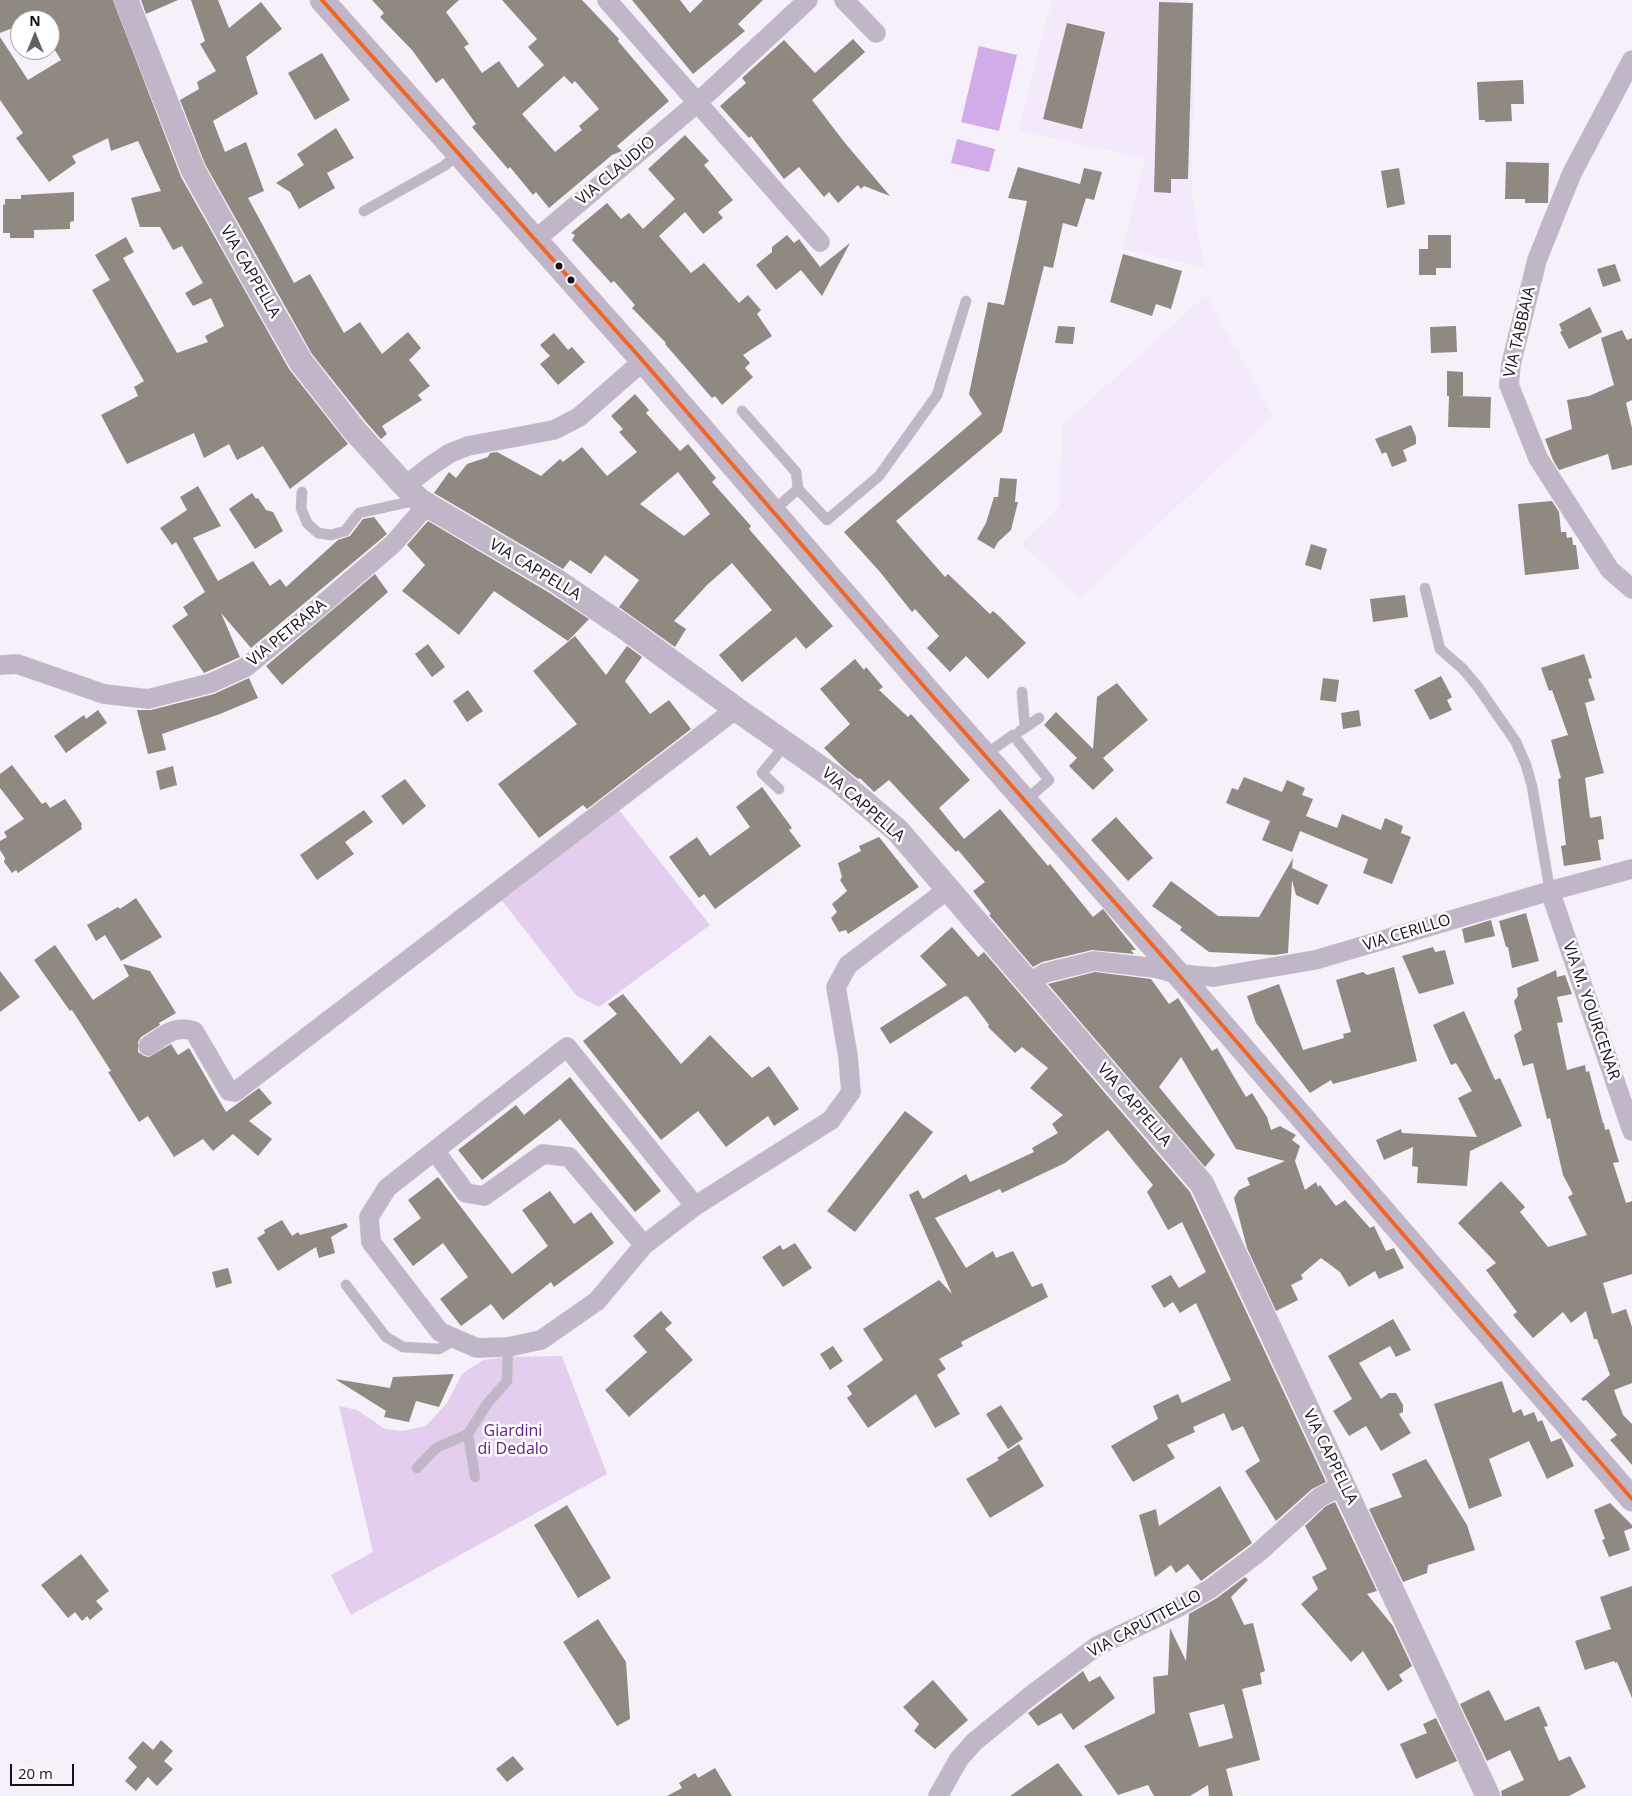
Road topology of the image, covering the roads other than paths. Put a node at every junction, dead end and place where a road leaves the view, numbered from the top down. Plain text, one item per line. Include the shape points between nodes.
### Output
1 (126, 0) edge
2 (322, 0) edge
3 (607, 0) edge
4 (808, 0) edge
5 (844, 0) edge
6 (876, 33) dead end
7 (1632, 60) edge
8 (697, 102) junction
9 (458, 154) junction
10 (364, 211) dead end
11 (535, 240) junction
12 (820, 242) dead end
13 (966, 301) dead end
14 (643, 361) junction
15 (742, 411) dead end
16 (798, 489) junction
17 (302, 492) dead end
18 (417, 497) junction
19 (773, 511) junction
20 (1425, 588) dead end
21 (1632, 589) edge
22 (0, 665) edge
23 (1022, 692) dead end
24 (736, 709) junction
25 (1039, 718) dead end
26 (1025, 728) junction
27 (1013, 735) junction
28 (786, 744) junction
29 (985, 756) junction
30 (778, 789) dead end
31 (1025, 801) junction
32 (1632, 869) edge
33 (947, 890) junction
34 (1550, 891) junction
35 (1178, 974) junction
36 (1028, 984) junction
37 (148, 1046) dead end
38 (1632, 1131) edge
39 (435, 1151) junction
40 (696, 1206) junction
41 (644, 1245) junction
42 (346, 1286) dead end
43 (455, 1340) junction
44 (508, 1347) junction
45 (468, 1434) junction
46 (417, 1468) dead end
47 (475, 1476) dead end
48 (1344, 1485) junction
49 (1632, 1499) edge
50 (938, 1796) edge
51 (1488, 1796) edge

1 - 18 street, VIA CAPPELLA via 193,170 301,362 355,431
2 - 9 street
3 - 8 street
4 - 8 street, VIA CLAUDIO
5 - 6 street
7 - 21 street, VIA TABBAIA via 1572,174 1537,260 1508,385 1538,458 1610,570
8 - 11 street, VIA CLAUDIO
8 - 12 street
9 - 10 lane via 444,166
9 - 11 street
11 - 14 street
13 - 16 lane via 937,395 879,476 826,520
14 - 18 street, VIA PETRARA via 579,417 554,430 468,446 450,453 432,465
14 - 19 street
15 - 16 lane via 796,472
16 - 19 lane
17 - 18 lane via 301,508 307,523 318,533 331,535 345,531 359,513
18 - 22 street, VIA PETRARA via 393,544 246,667 211,684 139,698 104,694 17,664
18 - 24 street, VIA CAPPELLA via 555,580
19 - 29 street
20 - 34 lane via 1440,649 1478,687 1516,742 1526,765
23 - 26 lane
24 - 28 street, VIA CAPPELLA
24 - 37 street via 235,1092 229,1090 194,1031 175,1029
25 - 26 lane
26 - 27 lane
27 - 29 lane
27 - 31 lane via 1049,780
28 - 30 lane via 762,773
28 - 33 street, VIA CAPPELLA via 839,782 898,831
29 - 31 street
31 - 35 street
32 - 34 street, VIA CERILLO
33 - 36 street, VIA CAPPELLA
33 - 40 street via 848,965 836,987 851,1092 831,1120
34 - 35 street, VIA CERILLO via 1315,960 1214,977
34 - 38 street, VIA M. YOURCENAR
35 - 36 street, VIA CERILLO via 1094,961 1045,973
35 - 49 street
36 - 48 street, VIA CAPPELLA via 1202,1184
39 - 40 street via 567,1047
39 - 41 street via 466,1193 484,1196 543,1154 569,1156
39 - 43 street via 388,1188 369,1217 371,1242 440,1332
40 - 41 street
41 - 44 street via 597,1301 541,1340
42 - 43 lane via 386,1337 403,1347 439,1349
43 - 44 street via 477,1348
44 - 45 lane via 507,1381 486,1404
45 - 46 lane via 436,1448
45 - 47 lane
48 - 50 street, VIA CAPUTTELLO via 1320,1497 1258,1553 1210,1589 1097,1646 1034,1693 959,1758
48 - 51 street, VIA CAPPELLA

